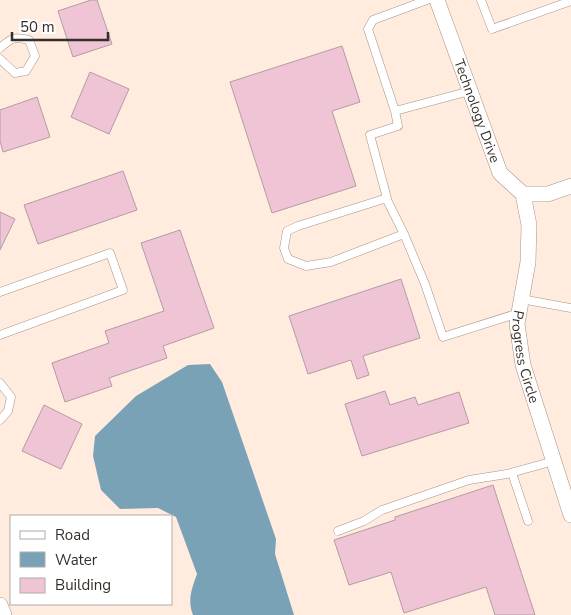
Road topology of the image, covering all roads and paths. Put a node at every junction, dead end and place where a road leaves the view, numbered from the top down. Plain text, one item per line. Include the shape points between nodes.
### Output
1 (427, 0) edge
2 (437, 0) edge
3 (481, 0) edge
4 (571, 2) edge
5 (0, 48) edge
6 (0, 59) edge
7 (470, 91) junction
8 (395, 111) junction
9 (571, 186) edge
10 (523, 194) junction
11 (387, 198) junction
12 (404, 234) junction
13 (0, 292) edge
14 (520, 306) junction
15 (571, 308) edge
16 (0, 335) edge
17 (0, 383) edge
18 (0, 420) edge
19 (554, 461) junction
20 (512, 473) junction
21 (571, 515) edge
22 (528, 521) dead end
23 (338, 531) dead end
24 (0, 605) edge
25 (4, 615) edge

1 - 8 lane via 373,20 368,29
2 - 7 street, Technology Drive
3 - 4 lane via 492,29
5 - 6 lane via 17,37 29,40 35,56 26,71 15,73
7 - 8 lane
7 - 10 street, Technology Drive via 500,173
8 - 11 lane via 398,126 370,135
9 - 10 street via 548,194
10 - 14 street, Progress Circle via 529,225 528,262
11 - 12 lane
11 - 12 lane via 288,231 284,248 288,259 306,266 331,262
12 - 14 lane via 443,337
13 - 16 lane via 110,253 123,290
14 - 15 lane
14 - 19 street, Progress Circle via 517,324 523,365
17 - 18 lane via 11,397 8,410
19 - 20 lane
19 - 21 street, Progress Circle
20 - 22 lane
20 - 23 lane via 468,480 382,510
24 - 25 street

